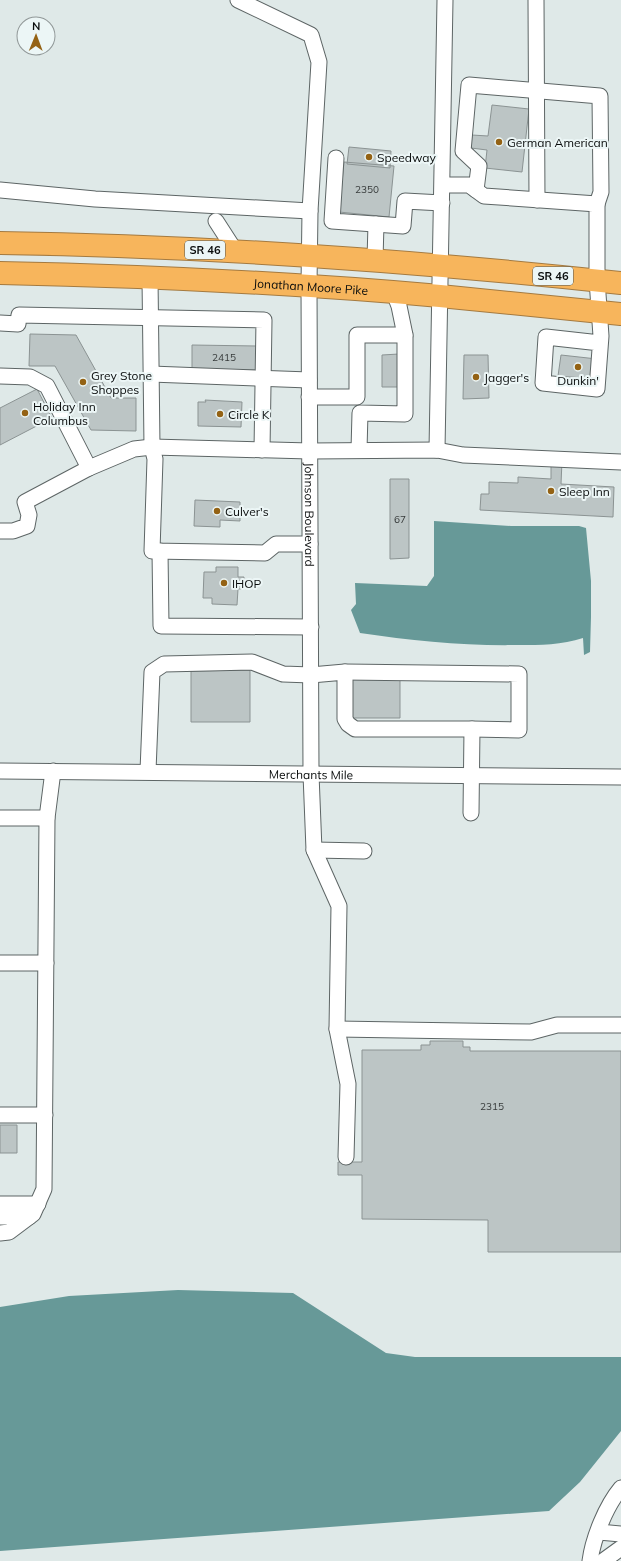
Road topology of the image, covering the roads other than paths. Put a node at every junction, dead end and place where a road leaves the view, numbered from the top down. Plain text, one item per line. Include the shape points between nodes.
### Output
1 (238, 0) edge
2 (445, 0) edge
3 (536, 0) edge
4 (536, 91) junction
5 (336, 158) dead end
6 (442, 185) junction
7 (0, 190) edge
8 (476, 190) junction
9 (536, 200) junction
10 (442, 203) junction
11 (597, 204) junction
12 (310, 211) junction
13 (216, 222) dead end
14 (376, 224) junction
15 (0, 243) edge
16 (236, 252) junction
17 (309, 255) junction
18 (375, 260) junction
19 (440, 265) junction
20 (0, 273) edge
21 (150, 278) junction
22 (597, 280) junction
23 (621, 283) edge
24 (309, 286) junction
25 (394, 293) junction
26 (439, 296) junction
27 (598, 312) junction
28 (621, 314) edge
29 (151, 317) junction
30 (0, 324) edge
31 (405, 334) junction
32 (600, 344) junction
33 (151, 374) junction
34 (0, 376) edge
35 (262, 377) junction
36 (309, 380) junction
37 (309, 396) junction
38 (357, 397) junction
39 (360, 413) junction
40 (152, 447) junction
41 (262, 450) junction
42 (359, 450) junction
43 (437, 450) junction
44 (310, 451) junction
45 (621, 462) edge
46 (90, 468) junction
47 (0, 531) edge
48 (310, 544) junction
49 (160, 551) junction
50 (311, 627) junction
51 (345, 672) junction
52 (311, 675) junction
53 (472, 729) junction
54 (0, 771) edge
55 (54, 771) junction
56 (148, 771) junction
57 (311, 774) junction
58 (471, 775) junction
59 (621, 777) edge
60 (471, 813) dead end
61 (0, 818) edge
62 (48, 818) junction
63 (314, 850) junction
64 (364, 851) dead end
65 (0, 963) edge
66 (46, 963) junction
67 (621, 1025) edge
68 (338, 1029) junction
69 (0, 1115) edge
70 (45, 1115) junction
71 (346, 1157) dead end
72 (0, 1204) edge
73 (38, 1204) junction
74 (29, 1217) junction
75 (0, 1218) edge
76 (0, 1233) edge
77 (619, 1491) edge
78 (621, 1509) edge
79 (598, 1532) junction
80 (621, 1534) edge
81 (621, 1548) edge
82 (590, 1561) edge
83 (602, 1561) edge

1 - 12 street, Johnson Boulevard via 311,35 319,62
2 - 6 street
3 - 4 street
4 - 8 street via 469,85 463,151 479,166
4 - 9 street
4 - 11 street via 600,96 601,192
5 - 14 street via 332,221
6 - 8 street via 469,185
6 - 10 street
7 - 12 street via 95,199
8 - 9 street via 484,196
9 - 11 street
10 - 14 street via 405,201 403,226
10 - 19 street
11 - 22 street
12 - 17 street, Johnson Boulevard
13 - 16 street
14 - 18 street
15 - 16 highway, SR 46 via 102,244
16 - 17 highway, SR 46
17 - 18 highway, SR 46
17 - 24 street, Johnson Boulevard
18 - 19 highway, SR 46
19 - 22 highway, SR 46
19 - 26 street
20 - 21 highway, Jonathan Moore Pike
21 - 24 highway, Jonathan Moore Pike
21 - 29 street
22 - 23 highway, SR 46
22 - 27 street
24 - 25 highway, Jonathan Moore Pike
24 - 36 street, Johnson Boulevard
25 - 26 highway, Jonathan Moore Pike
25 - 31 street
26 - 27 highway, Jonathan Moore Pike
26 - 43 street
27 - 28 highway, Jonathan Moore Pike
27 - 32 street
29 - 30 street via 19,315 18,324
29 - 33 street
29 - 35 street via 264,320
31 - 38 street via 357,335
31 - 39 street via 405,414
32 - 32 street via 597,389 543,383 546,337
33 - 35 street
33 - 40 street
34 - 46 street via 30,377 48,386
35 - 36 street
35 - 41 street
36 - 37 street, Johnson Boulevard
37 - 38 street
37 - 44 street, Johnson Boulevard
38 - 39 street
39 - 42 street
40 - 41 street
40 - 46 street via 134,448
40 - 49 street via 155,459 152,551
41 - 44 street
42 - 43 street
42 - 44 street
43 - 45 street via 463,455
44 - 48 street, Johnson Boulevard
46 - 47 street via 24,502 29,515 27,526 13,531
48 - 49 street via 276,544 265,553
48 - 50 street, Johnson Boulevard
49 - 50 street via 161,626
50 - 52 street, Johnson Boulevard
51 - 52 street
51 - 53 street via 345,719 355,729
51 - 53 street via 519,674 519,730
52 - 56 street via 283,674 252,662 164,664 152,672
52 - 57 street, Johnson Boulevard
53 - 58 street
54 - 55 street, Merchants Mile
55 - 56 street, Merchants Mile
55 - 62 street
56 - 57 street, Merchants Mile
57 - 58 street, Merchants Mile
57 - 63 street, Johnson Boulevard
58 - 59 street, Merchants Mile
58 - 60 street
61 - 62 street
62 - 66 street
63 - 64 street
63 - 68 street via 339,906
65 - 66 street
66 - 70 street
67 - 68 street via 556,1025 531,1032
68 - 71 street via 348,1084
69 - 70 street
70 - 73 street via 44,1189
72 - 73 street
73 - 74 street
74 - 75 street
74 - 76 street via 8,1232
77 - 78 street
77 - 79 street via 608,1506
79 - 80 street
79 - 82 street
81 - 83 street

